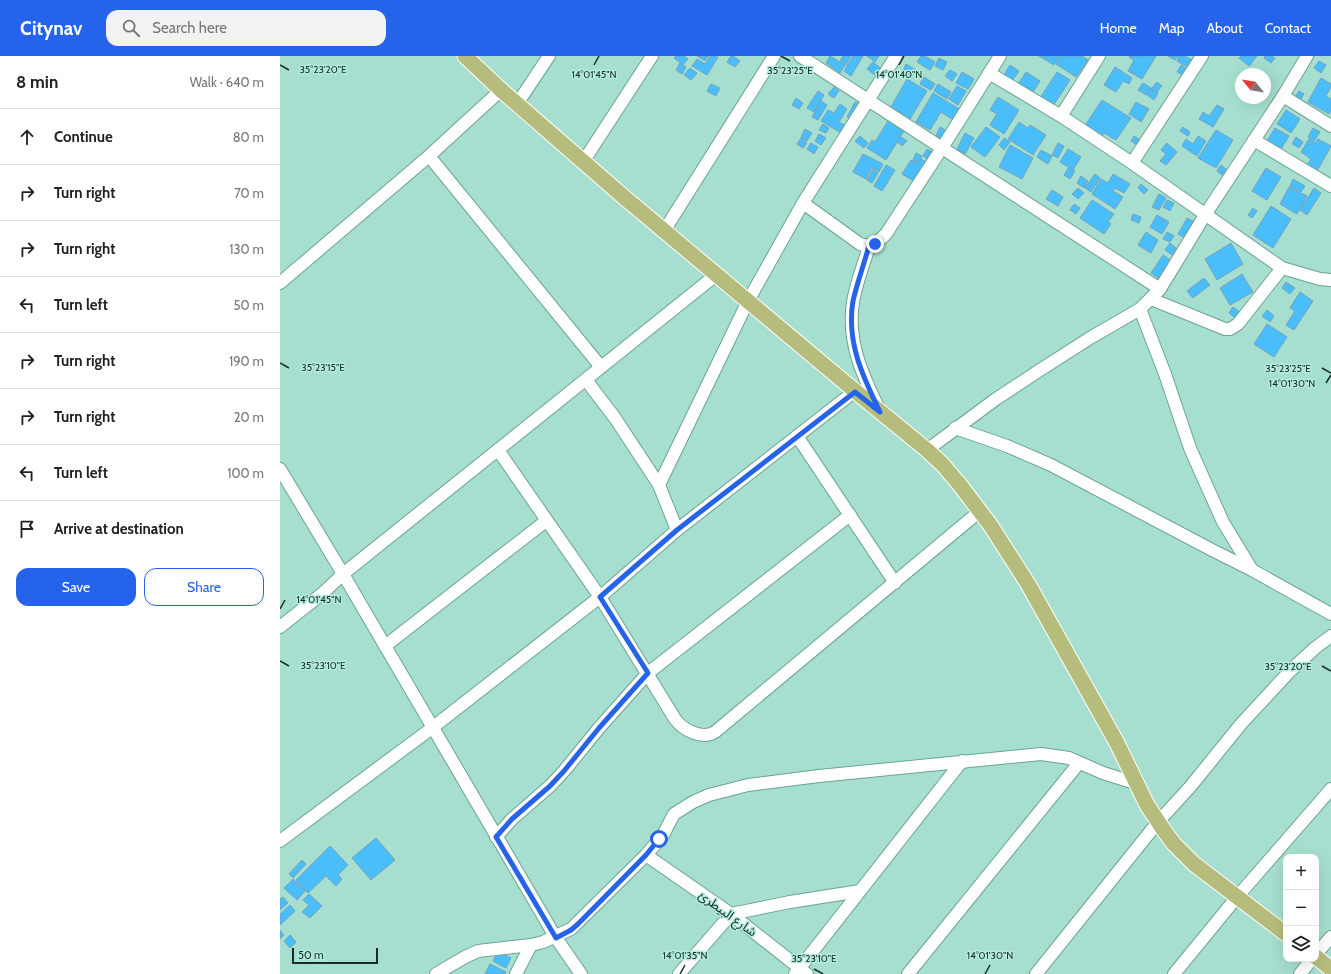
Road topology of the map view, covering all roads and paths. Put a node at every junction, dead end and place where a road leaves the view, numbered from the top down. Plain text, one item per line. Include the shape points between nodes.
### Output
1 (465, 56) edge
2 (549, 56) edge
3 (652, 56) edge
4 (774, 56) edge
5 (800, 56) edge
6 (896, 56) edge
7 (1000, 56) edge
8 (1099, 56) edge
9 (1202, 56) edge
10 (1307, 56) edge
11 (989, 73) junction
12 (501, 90) junction
13 (1283, 96) junction
14 (869, 99) junction
15 (518, 104) junction
16 (1061, 116) junction
17 (1331, 126) edge
18 (1254, 140) junction
19 (942, 148) junction
20 (429, 156) junction
21 (583, 162) junction
22 (1132, 163) junction
23 (1331, 186) edge
24 (804, 203) junction
25 (1205, 215) junction
26 (664, 231) junction
27 (869, 246) junction
28 (1282, 268) junction
29 (716, 275) junction
30 (1331, 280) edge
31 (280, 283) edge
32 (1160, 289) junction
33 (1151, 299) junction
34 (748, 301) junction
35 (1140, 309) junction
36 (601, 367) junction
37 (586, 380) junction
38 (855, 392) junction
39 (880, 412) junction
40 (956, 428) junction
41 (797, 436) junction
42 (498, 450) junction
43 (927, 450) junction
44 (280, 469) edge
45 (660, 485) junction
46 (980, 511) junction
47 (850, 515) junction
48 (546, 521) junction
49 (677, 530) junction
50 (1252, 570) junction
51 (343, 574) junction
52 (895, 583) junction
53 (600, 597) junction
54 (1331, 614) edge
55 (280, 627) edge
56 (1331, 636) edge
57 (384, 646) junction
58 (648, 673) junction
59 (432, 728) junction
60 (962, 761) junction
61 (1079, 763) junction
62 (1135, 783) junction
63 (1331, 789) edge
64 (1158, 822) junction
65 (496, 837) junction
66 (280, 841) edge
67 (646, 855) junction
68 (860, 891) junction
69 (1237, 896) junction
70 (731, 914) junction
71 (1283, 932) edge
72 (1331, 936) edge
73 (556, 938) junction
74 (530, 945) junction
75 (1319, 952) edge
76 (1319, 959) edge
77 (1310, 962) edge
78 (1331, 969) edge
79 (801, 972) edge
80 (436, 974) edge
81 (516, 974) edge
82 (581, 974) edge
83 (679, 974) edge
84 (908, 974) edge
85 (1036, 974) edge
86 (1174, 974) edge
87 (1300, 974) edge

1 - 12 main road
2 - 15 street
3 - 21 street
4 - 26 street
5 - 14 street
6 - 14 street
7 - 11 street
8 - 16 street
9 - 22 street
10 - 13 street
11 - 16 street
11 - 19 street
12 - 15 main road
12 - 20 street
13 - 17 street
13 - 18 street
14 - 19 street
14 - 24 street
15 - 21 main road
16 - 22 street
18 - 23 street
18 - 25 street
19 - 27 street via 886,234
19 - 32 street
20 - 31 street
20 - 36 street
21 - 26 main road
22 - 25 street
24 - 27 street via 857,242
24 - 34 street
25 - 28 street
25 - 32 street
26 - 29 main road
27 - 39 street via 853,301 852,325 860,370
28 - 30 street
28 - 33 street via 1238,324 1230,329
29 - 34 main road
29 - 36 street
32 - 33 street
33 - 35 street
34 - 38 main road
34 - 45 street
35 - 40 street via 1090,338
35 - 50 street via 1190,448 1224,522
36 - 37 street
37 - 42 street
37 - 45 street
38 - 39 main road
38 - 41 street
39 - 43 main road
40 - 43 street
40 - 50 street via 1030,455
41 - 47 street
41 - 49 street
42 - 48 street
42 - 51 street
43 - 46 main road via 955,479
44 - 51 street
45 - 49 street
46 - 52 street
46 - 62 main road via 1028,584 1109,729
47 - 52 street
47 - 58 street
48 - 53 street
48 - 57 street
49 - 53 street
50 - 54 street
51 - 55 street
51 - 57 street
52 - 58 street via 711,735 701,735 677,722
53 - 58 street
53 - 59 street
56 - 64 street via 1291,670 1241,724
57 - 59 street
58 - 65 street via 560,776
59 - 65 street
59 - 66 street
60 - 61 street via 1041,754 1060,756
60 - 67 street via 748,785 709,795 675,813 663,835
60 - 68 street
61 - 62 street
61 - 84 street
62 - 64 main road
63 - 69 street
64 - 69 main road via 1190,860
64 - 85 street
65 - 73 street
67 - 70 street, شارع البيطرئ
67 - 73 street via 578,924
68 - 70 street
68 - 79 street
69 - 71 main road
69 - 86 street
70 - 79 street, شارع البيطرئ
70 - 83 street
72 - 75 street
73 - 74 street
73 - 82 street
74 - 80 street via 478,952
74 - 81 street
76 - 78 main road
77 - 87 street

